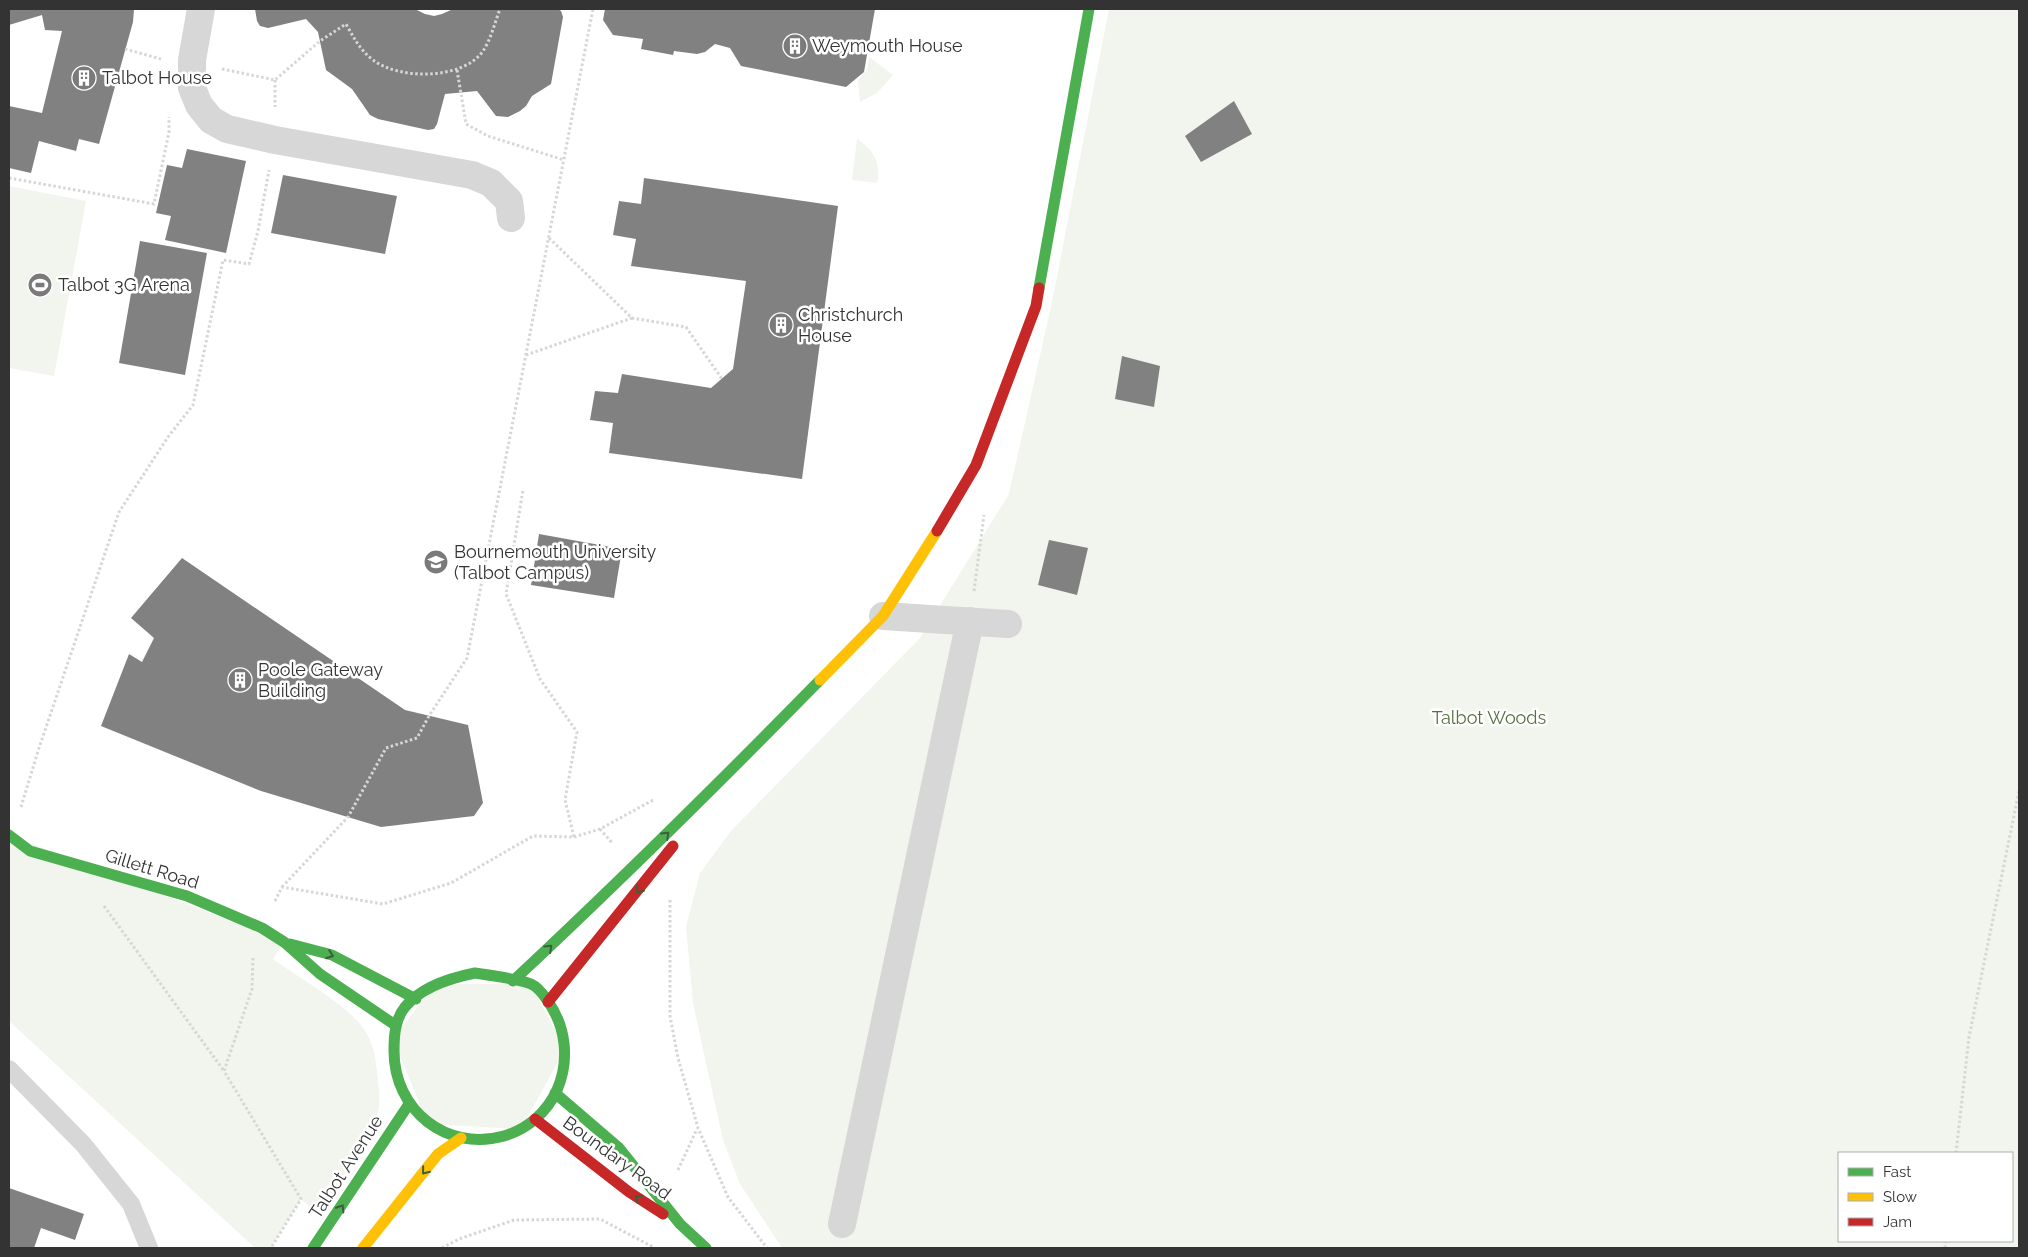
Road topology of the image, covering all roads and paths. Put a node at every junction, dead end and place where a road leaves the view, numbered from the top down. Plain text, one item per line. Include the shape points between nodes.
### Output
1 (201, 9) edge
2 (500, 9) edge
3 (593, 9) edge
4 (1088, 9) edge
5 (125, 49) dead end
6 (457, 70) junction
7 (191, 71) junction
8 (170, 112) dead end
9 (275, 140) junction
10 (564, 160) junction
11 (9, 178) edge
12 (511, 218) dead end
13 (548, 238) junction
14 (632, 318) junction
15 (526, 355) junction
16 (722, 379) dead end
17 (523, 490) dead end
18 (883, 616) junction
19 (970, 622) junction
20 (1008, 624) dead end
21 (721, 781) junction
22 (2019, 790) edge
23 (600, 829) dead end
24 (11, 837) edge
25 (633, 866) junction
26 (650, 877) junction
27 (282, 887) junction
28 (100, 900) dead end
29 (262, 928) junction
30 (284, 942) junction
31 (513, 980) junction
32 (416, 999) junction
33 (548, 1002) junction
34 (395, 1025) junction
35 (9, 1069) edge
36 (224, 1071) junction
37 (555, 1093) junction
38 (409, 1104) junction
39 (535, 1120) junction
40 (461, 1138) junction
41 (1956, 1152) edge
42 (680, 1224) junction
43 (842, 1224) dead end
44 (149, 1248) edge
45 (271, 1248) edge
46 (313, 1248) edge
47 (363, 1248) edge
48 (442, 1248) edge
49 (655, 1248) edge
50 (706, 1248) edge
51 (767, 1248) edge

1 - 7 street
2 - 6 path via 482,52
3 - 10 path
4 - 18 main road via 1036,306 976,465
5 - 7 path via 165,60 170,73
6 - 7 path via 442,73 394,71 359,47 346,24 320,41 274,80 214,67
6 - 10 path via 466,124 488,136
7 - 9 street via 194,96 211,120 226,129
8 - 11 path via 154,204
9 - 12 street via 472,175 492,184 509,201
9 - 24 path via 258,231 248,264 223,260 193,405 119,512
10 - 13 path
13 - 14 path
13 - 15 path
14 - 15 path
14 - 16 path via 686,327
15 - 27 path via 467,658 418,738 386,748 348,817
17 - 27 path via 506,594 540,679 576,732 564,800 574,837 533,836 451,883 383,904
18 - 19 street
18 - 21 main road
19 - 20 street
19 - 43 street
25 -> 21 main road
21 - 26 main road
22 - 41 path via 1969,1037
23 - 25 path
24 - 29 main road, Gillett Road via 30,851 187,896
31 -> 25 main road
26 -> 33 main road
26 - 51 path via 670,899 670,1016 698,1128 728,1197
27 - 29 path
28 - 36 path
29 - 30 main road, Gillett Road
29 - 36 path via 254,936 252,990
30 -> 32 main road, Gillett Road via 332,955
30 - 34 main road, Gillett Road via 320,974
31 - 32 main road via 475,973 454,976 435,984
31 - 33 main road via 531,984
32 - 34 main road via 407,1005
33 - 37 main road via 560,1023 565,1049 562,1080
34 - 38 main road via 392,1056 398,1084
35 - 44 lane via 83,1144 131,1204
36 - 45 path via 301,1199
37 - 39 main road
37 - 42 main road, Boundary Road via 619,1148
38 - 40 main road via 428,1124
46 -> 38 main road, Talbot Avenue
39 - 40 main road via 503,1136 481,1140
42 -> 39 main road, Boundary Road via 629,1192
40 -> 47 main road via 438,1154
42 - 50 main road, Boundary Road
48 - 49 path via 514,1220 600,1219

